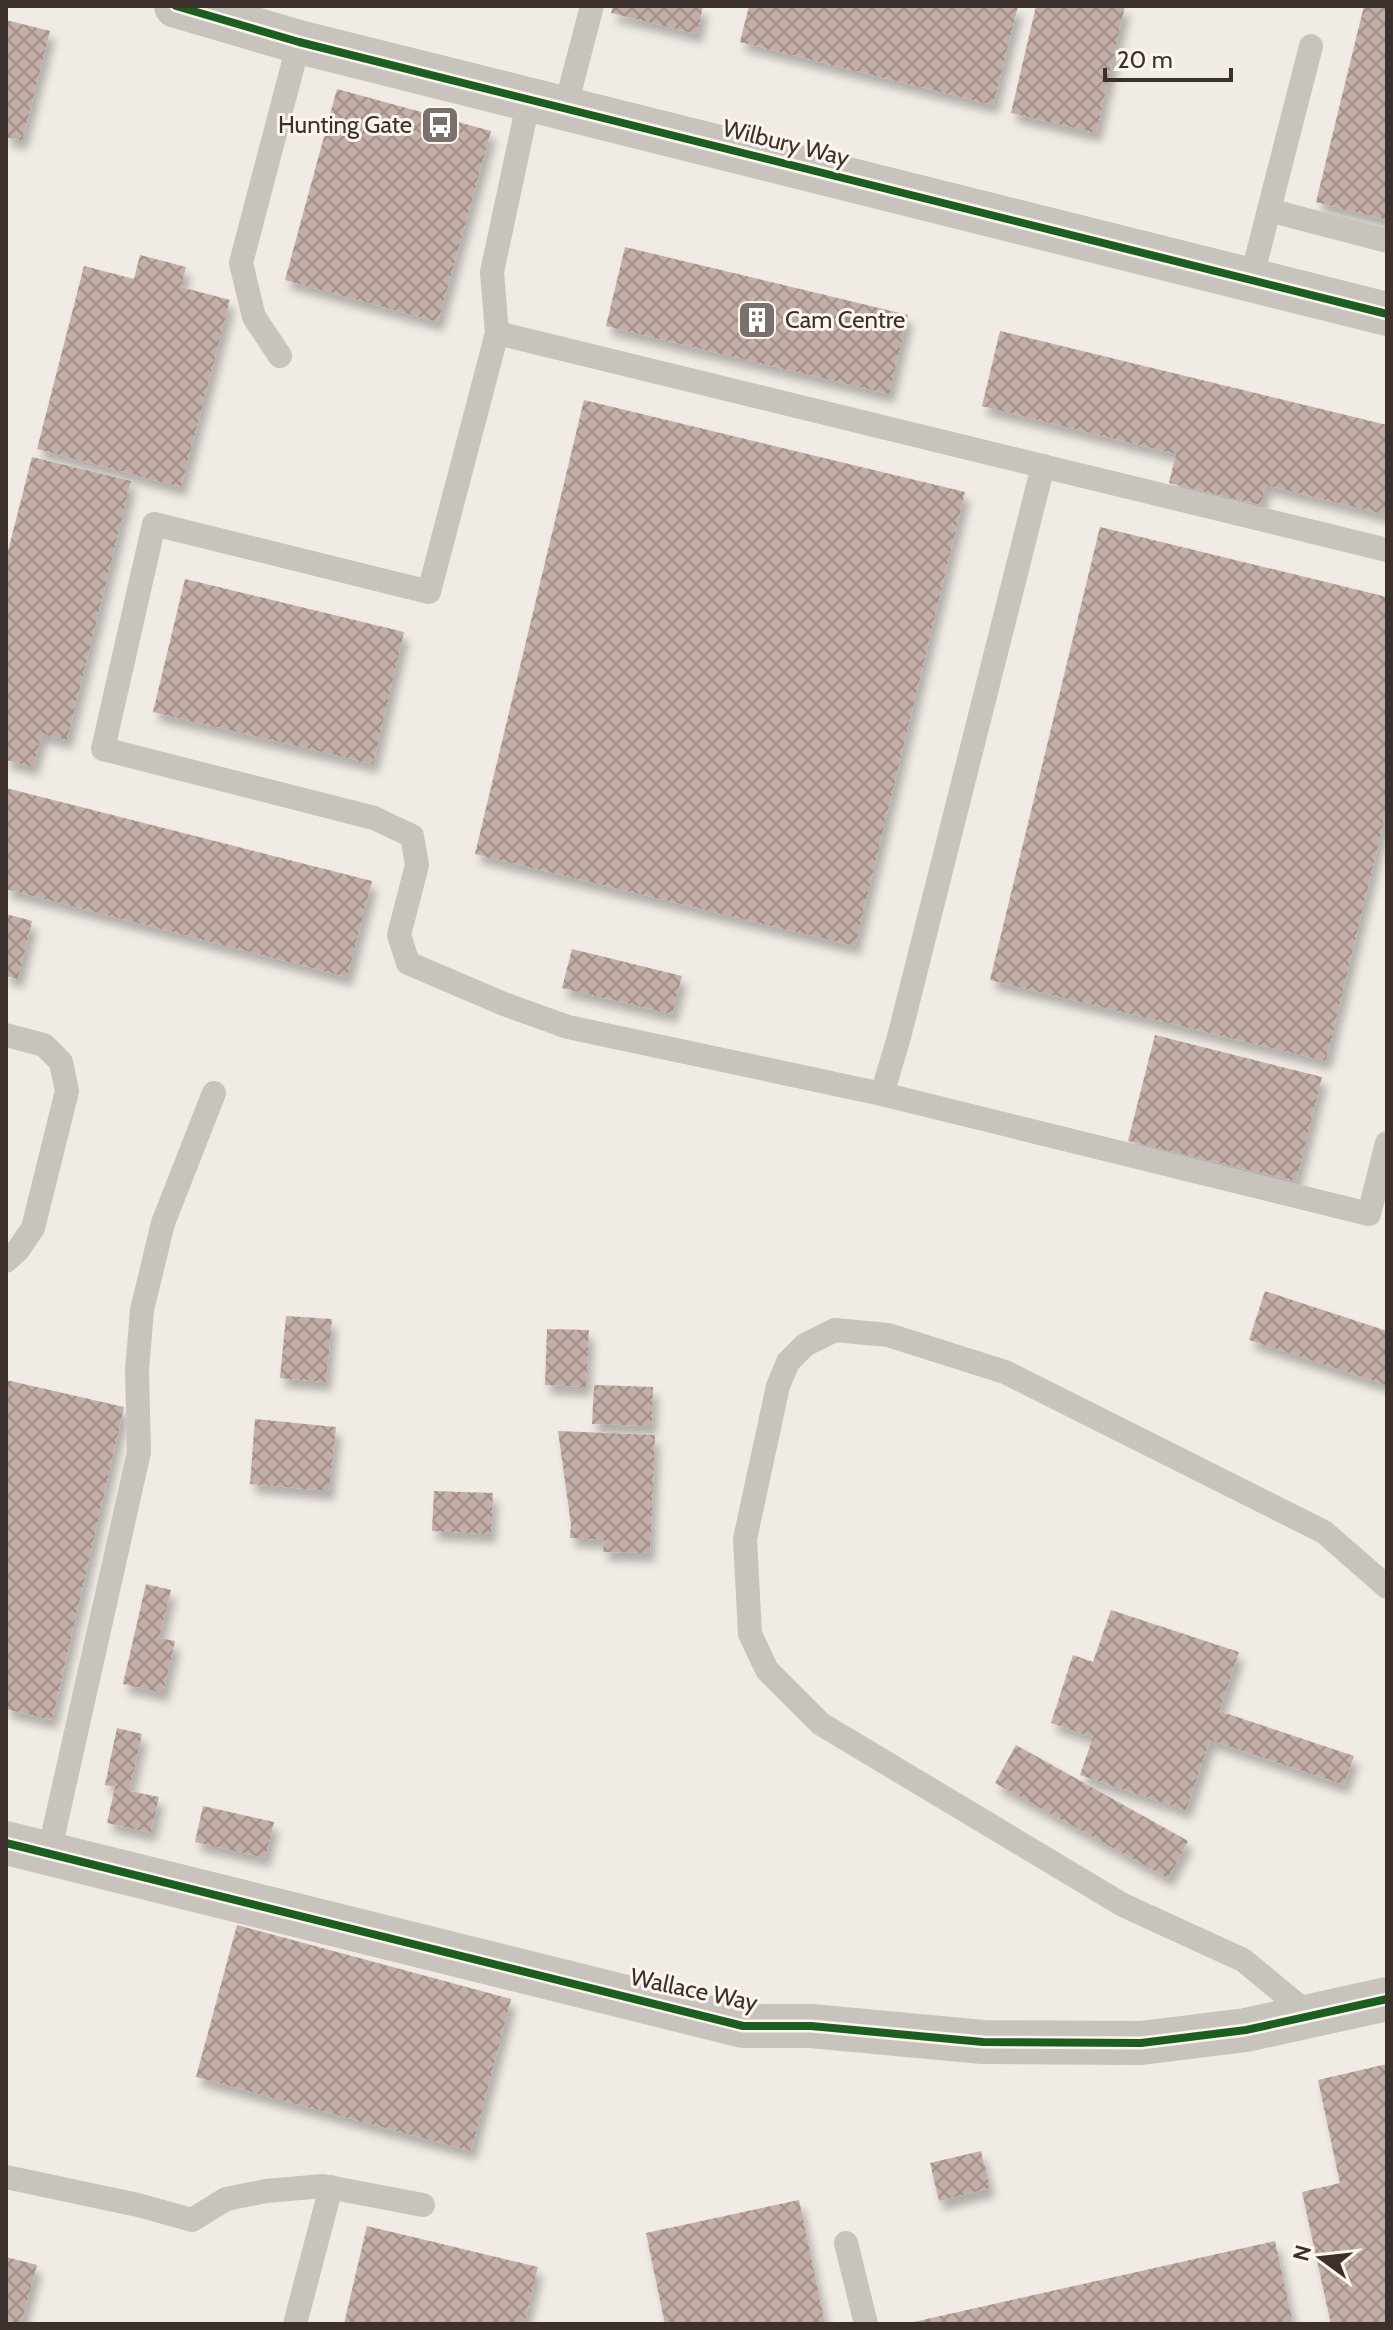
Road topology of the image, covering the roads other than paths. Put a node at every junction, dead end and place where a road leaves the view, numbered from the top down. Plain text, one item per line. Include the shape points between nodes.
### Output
1 (592, 6) edge
2 (182, 7) edge
3 (299, 42) junction
4 (1311, 46) dead end
5 (547, 104) junction
6 (1269, 210) junction
7 (1387, 241) edge
8 (1251, 280) junction
9 (1387, 314) edge
10 (497, 333) junction
11 (280, 356) dead end
12 (1043, 466) junction
13 (1387, 550) edge
14 (6, 1035) edge
15 (214, 1093) dead end
16 (882, 1094) junction
17 (1387, 1143) edge
18 (6, 1261) edge
19 (1387, 1587) edge
20 (6, 1843) edge
21 (49, 1853) junction
22 (1387, 1999) edge
23 (1311, 2016) junction
24 (6, 2177) edge
25 (331, 2187) junction
26 (423, 2205) dead end
27 (846, 2243) dead end
28 (295, 2324) edge
29 (866, 2324) edge

1 - 5 lane
2 - 3 street, Wilbury Way
3 - 5 street, Wilbury Way
3 - 11 lane via 241,263 254,317
4 - 6 lane
5 - 8 street, Wilbury Way
5 - 10 lane via 492,272
6 - 7 lane
6 - 8 lane
8 - 9 street, Wilbury Way
10 - 12 lane
10 - 16 lane via 429,592 154,524 103,749 374,818 412,836 417,865 399,935 408,963 568,1027
12 - 13 lane
12 - 16 lane
14 - 18 lane via 44,1045 61,1062 67,1091 33,1228
15 - 21 lane via 163,1223 142,1310 139,1452
16 - 17 lane via 1369,1214
19 - 23 lane via 1324,1532 1005,1372 888,1335 835,1330 805,1345 788,1362 778,1386 745,1539 750,1634 767,1670 821,1724 1123,1905 1243,1960
20 - 21 street, Wallace Way
21 - 23 street, Wallace Way via 743,2026 811,2026 983,2042 1141,2043
22 - 23 street, Wallace Way
24 - 25 lane via 192,2220 226,2199
25 - 26 lane
25 - 28 lane
27 - 29 lane

